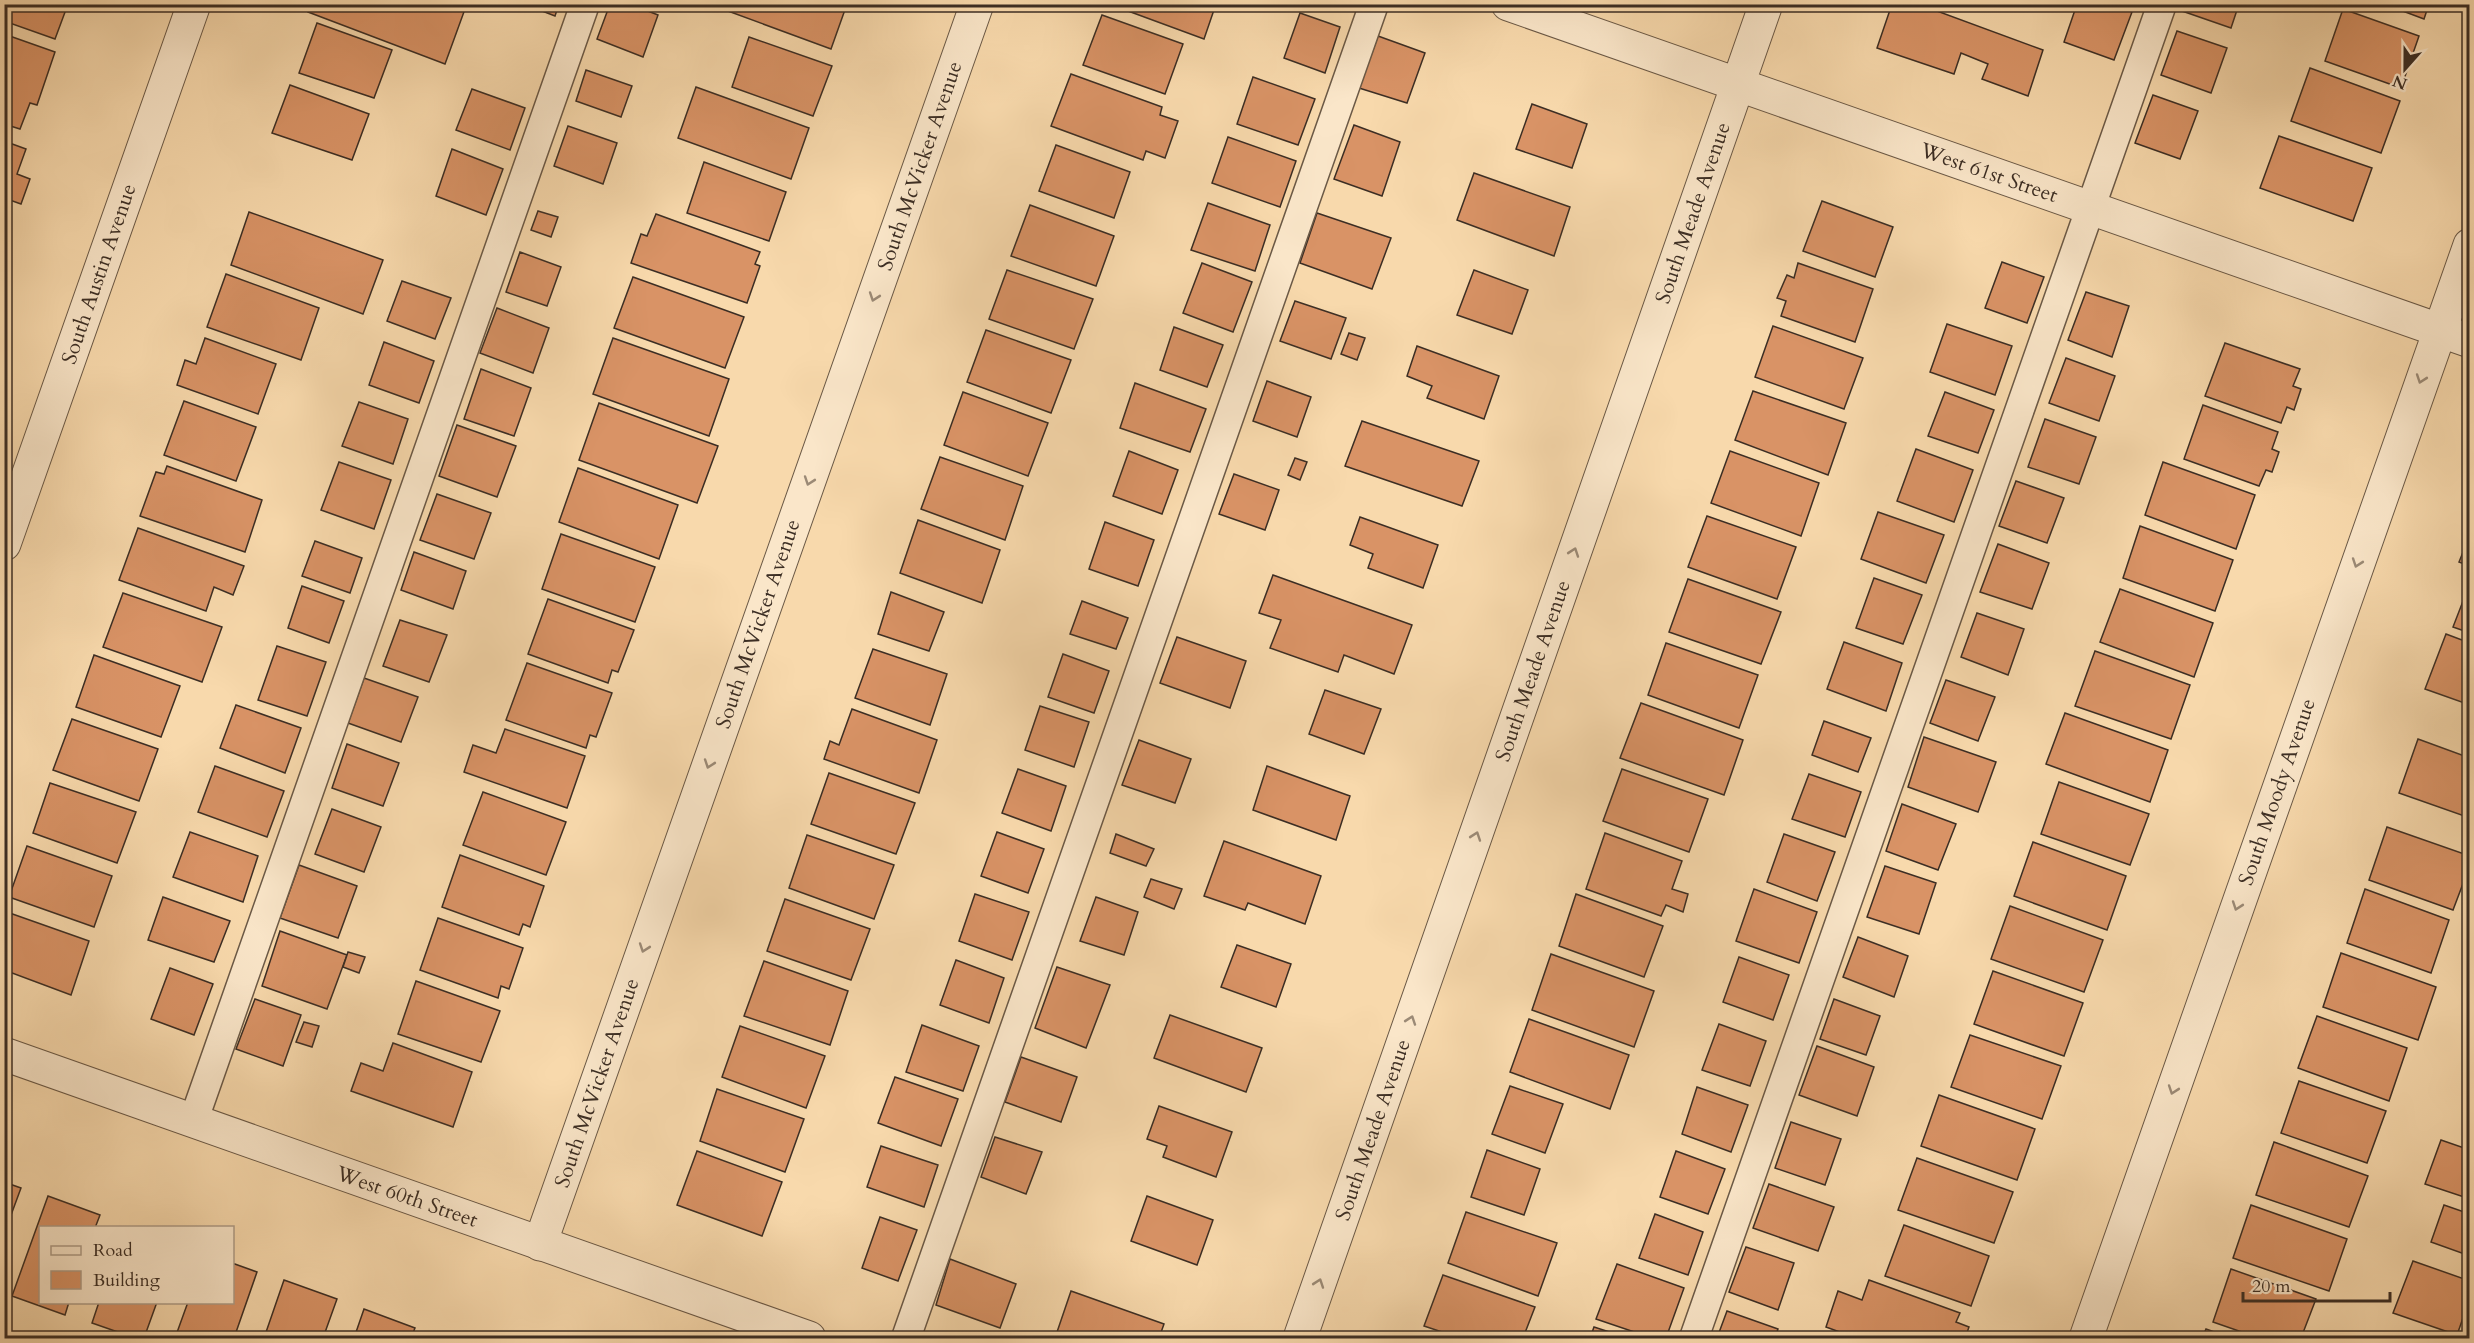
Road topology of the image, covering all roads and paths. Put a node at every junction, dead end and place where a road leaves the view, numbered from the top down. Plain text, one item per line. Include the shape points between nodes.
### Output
1 (194, 4) edge
2 (585, 4) edge
3 (977, 4) edge
4 (1374, 4) edge
5 (1508, 4) edge
6 (1766, 4) edge
7 (2162, 4) edge
8 (1737, 86) junction
9 (2090, 209) junction
10 (2469, 245) edge
11 (2439, 330) junction
12 (2469, 341) edge
13 (4, 544) edge
14 (4, 1054) edge
15 (193, 1122) junction
16 (540, 1244) junction
17 (810, 1338) edge
18 (906, 1338) edge
19 (1300, 1338) edge
20 (1694, 1338) edge
21 (2086, 1338) edge

1 - 13 street, South Austin Avenue
2 - 15 lane
3 -> 16 street, South McVicker Avenue
4 - 18 lane
5 - 8 street, West 61st Street
6 - 8 street, South Meade Avenue
7 - 9 lane
8 - 9 street, West 61st Street
19 -> 8 street, South Meade Avenue
9 - 11 street, West 61st Street
9 - 20 lane
10 - 11 street, South Moody Avenue
11 - 12 street, West 61st Street
11 -> 21 street, South Moody Avenue
14 - 15 street, West 60th Street
15 - 16 street, West 60th Street
16 - 17 street, West 60th Street

